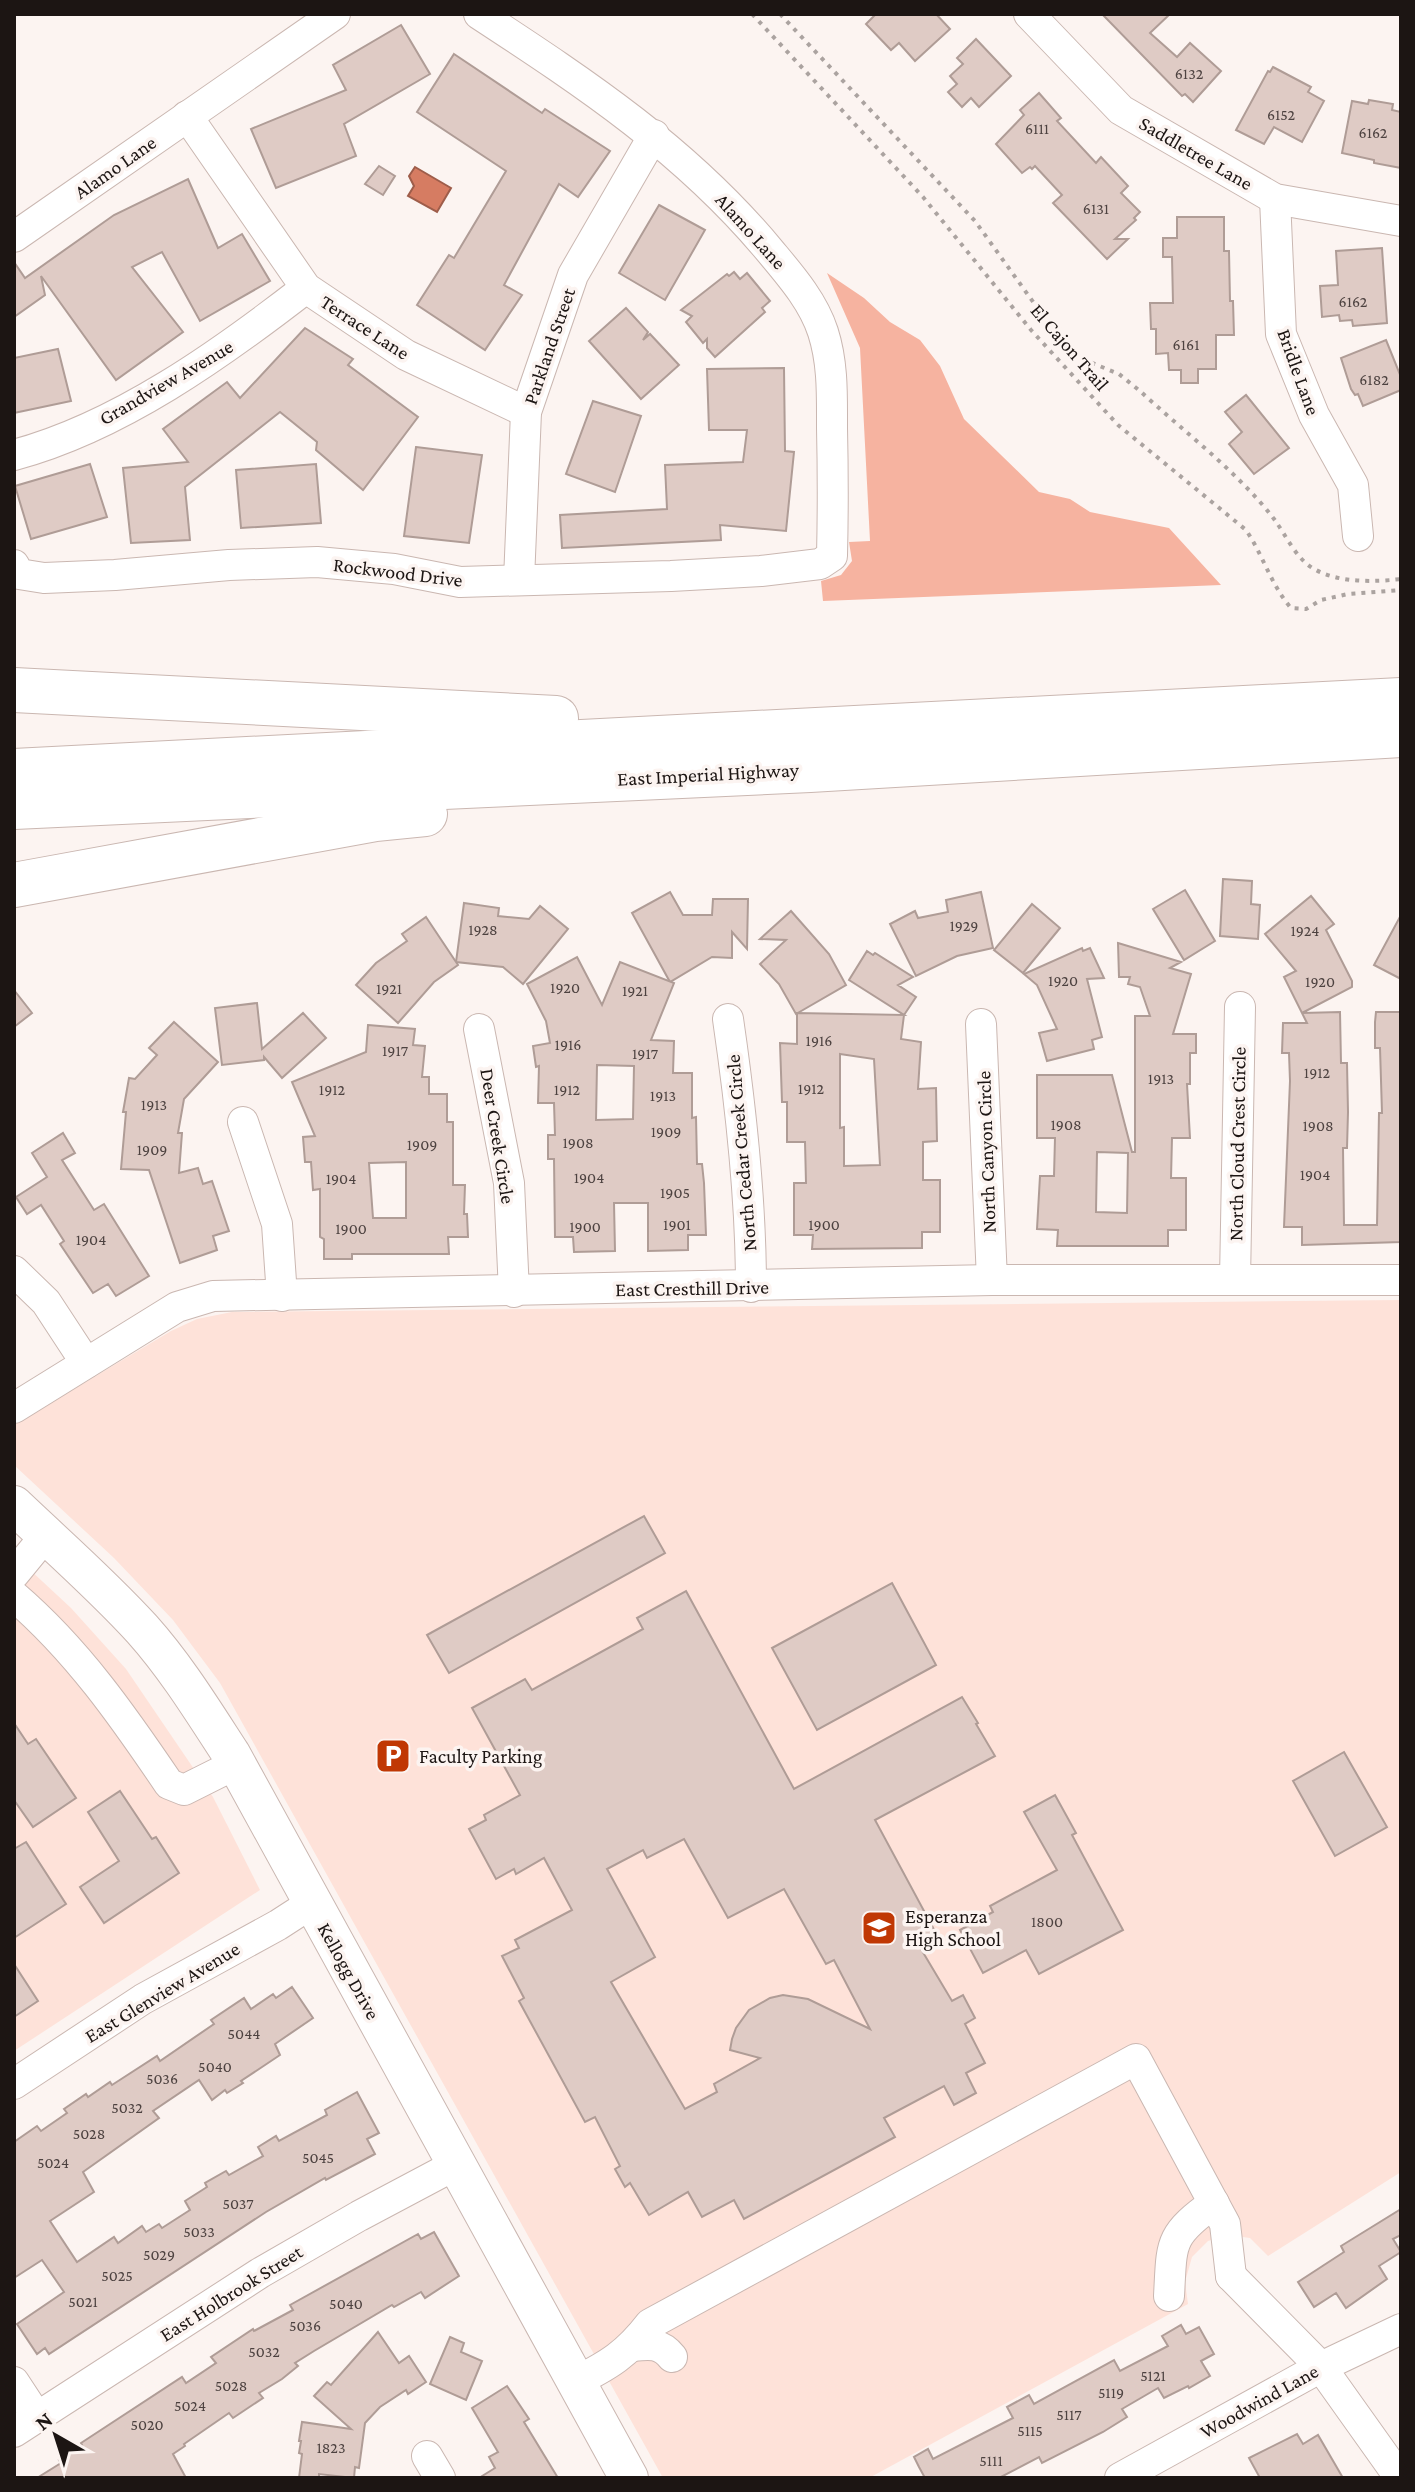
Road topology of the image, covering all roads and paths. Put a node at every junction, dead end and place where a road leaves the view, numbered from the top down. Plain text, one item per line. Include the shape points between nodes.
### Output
1 (335, 14) edge
2 (479, 14) edge
3 (752, 14) edge
4 (780, 14) edge
5 (1029, 14) edge
6 (187, 116) junction
7 (654, 135) junction
8 (1275, 199) junction
9 (1401, 221) edge
10 (14, 237) edge
11 (306, 288) junction
12 (526, 412) junction
13 (14, 455) edge
14 (1358, 536) dead end
15 (832, 556) joint
16 (14, 565) edge
17 (1401, 579) edge
18 (519, 580) junction
19 (1401, 590) edge
20 (14, 690) edge
21 (1401, 700) edge
22 (1401, 735) edge
23 (804, 750) junction
24 (14, 771) edge
25 (14, 807) edge
26 (14, 885) edge
27 (1240, 1007) dead end
28 (728, 1019) dead end
29 (981, 1024) dead end
30 (479, 1029) dead end
31 (243, 1122) dead end
32 (14, 1271) edge
33 (992, 1280) junction
34 (1235, 1280) junction
35 (1401, 1280) edge
36 (751, 1287) junction
37 (514, 1292) junction
38 (282, 1296) junction
39 (86, 1363) junction
40 (14, 1408) edge
41 (14, 1505) edge
42 (46, 1535) junction
43 (14, 1574) edge
44 (14, 1596) edge
45 (236, 1764) junction
46 (312, 1903) junction
47 (14, 2084) edge
48 (455, 2165) junction
49 (1227, 2218) junction
50 (1169, 2296) dead end
51 (1401, 2329) edge
52 (633, 2346) junction
53 (672, 2357) dead end
54 (1321, 2367) junction
55 (14, 2382) edge
56 (575, 2382) junction
57 (25, 2424) edge
58 (629, 2478) edge
59 (1120, 2478) edge
60 (1400, 2478) edge

1 - 6 street, Alamo Lane
2 - 7 street, Alamo Lane
3 - 19 path, El Cajon Trail via 923,197 1031,330 1107,413 1246,530 1291,608 1306,609 1348,594
4 - 17 path, El Cajon Trail via 975,221 1064,345 1140,391 1268,511 1309,566 1351,579
5 - 8 street, Saddletree Lane via 1121,110
6 - 10 street, Alamo Lane
6 - 11 street, Terrace Lane
7 - 12 street, Parkland Street via 573,275
7 - 15 street, Alamo Lane via 747,224 802,289 822,329 831,363
8 - 9 street, Saddletree Lane
8 - 14 street, Bridle Lane via 1281,334 1314,415 1353,485
11 - 12 street, Terrace Lane via 406,355
11 - 13 street, Grandview Avenue via 240,339 146,397 70,435
12 - 18 street, Parkland Street
15 - 18 street, Rockwood Drive via 820,564 761,571
16 - 18 street, Rockwood Drive via 19,574 44,578 317,562 460,582
20 - 23 highway
21 - 23 highway, East Imperial Highway
22 - 23 highway, East Imperial Highway
23 - 24 highway, East Imperial Highway
23 - 25 highway, East Imperial Highway
23 - 26 highway via 375,819
27 - 34 street, North Cloud Crest Circle
28 - 36 street, North Cedar Creek Circle via 741,1103
29 - 33 street, North Canyon Circle
30 - 37 street, Deer Creek Circle via 509,1183
31 - 38 street via 277,1224
32 - 39 street via 46,1302
33 - 34 street, East Cresthill Drive
33 - 36 street, East Cresthill Drive
34 - 35 street, East Cresthill Drive
36 - 37 street, East Cresthill Drive
37 - 38 street, East Cresthill Drive
38 - 39 street, East Cresthill Drive via 213,1296 177,1307
39 - 40 street, East Cresthill Drive
41 - 42 main road, Kellogg Drive
42 - 43 street
42 - 45 main road, Kellogg Drive via 144,1632
44 - 45 street via 77,1658 169,1784 184,1790
45 - 46 main road, Kellogg Drive
46 - 47 street, East Glenview Avenue via 143,1999
46 - 48 main road, Kellogg Drive
48 - 56 main road, Kellogg Drive
48 - 57 street, East Holbrook Street via 285,2258
49 - 50 street via 1189,2221 1172,2246
49 - 52 street via 1136,2059 650,2324
49 - 54 street via 1231,2276
51 - 54 street, Woodwind Lane
52 - 53 street via 652,2344
52 - 56 street via 614,2363
54 - 59 street, Woodwind Lane
54 - 60 street
55 - 57 street
56 - 58 main road, Kellogg Drive

